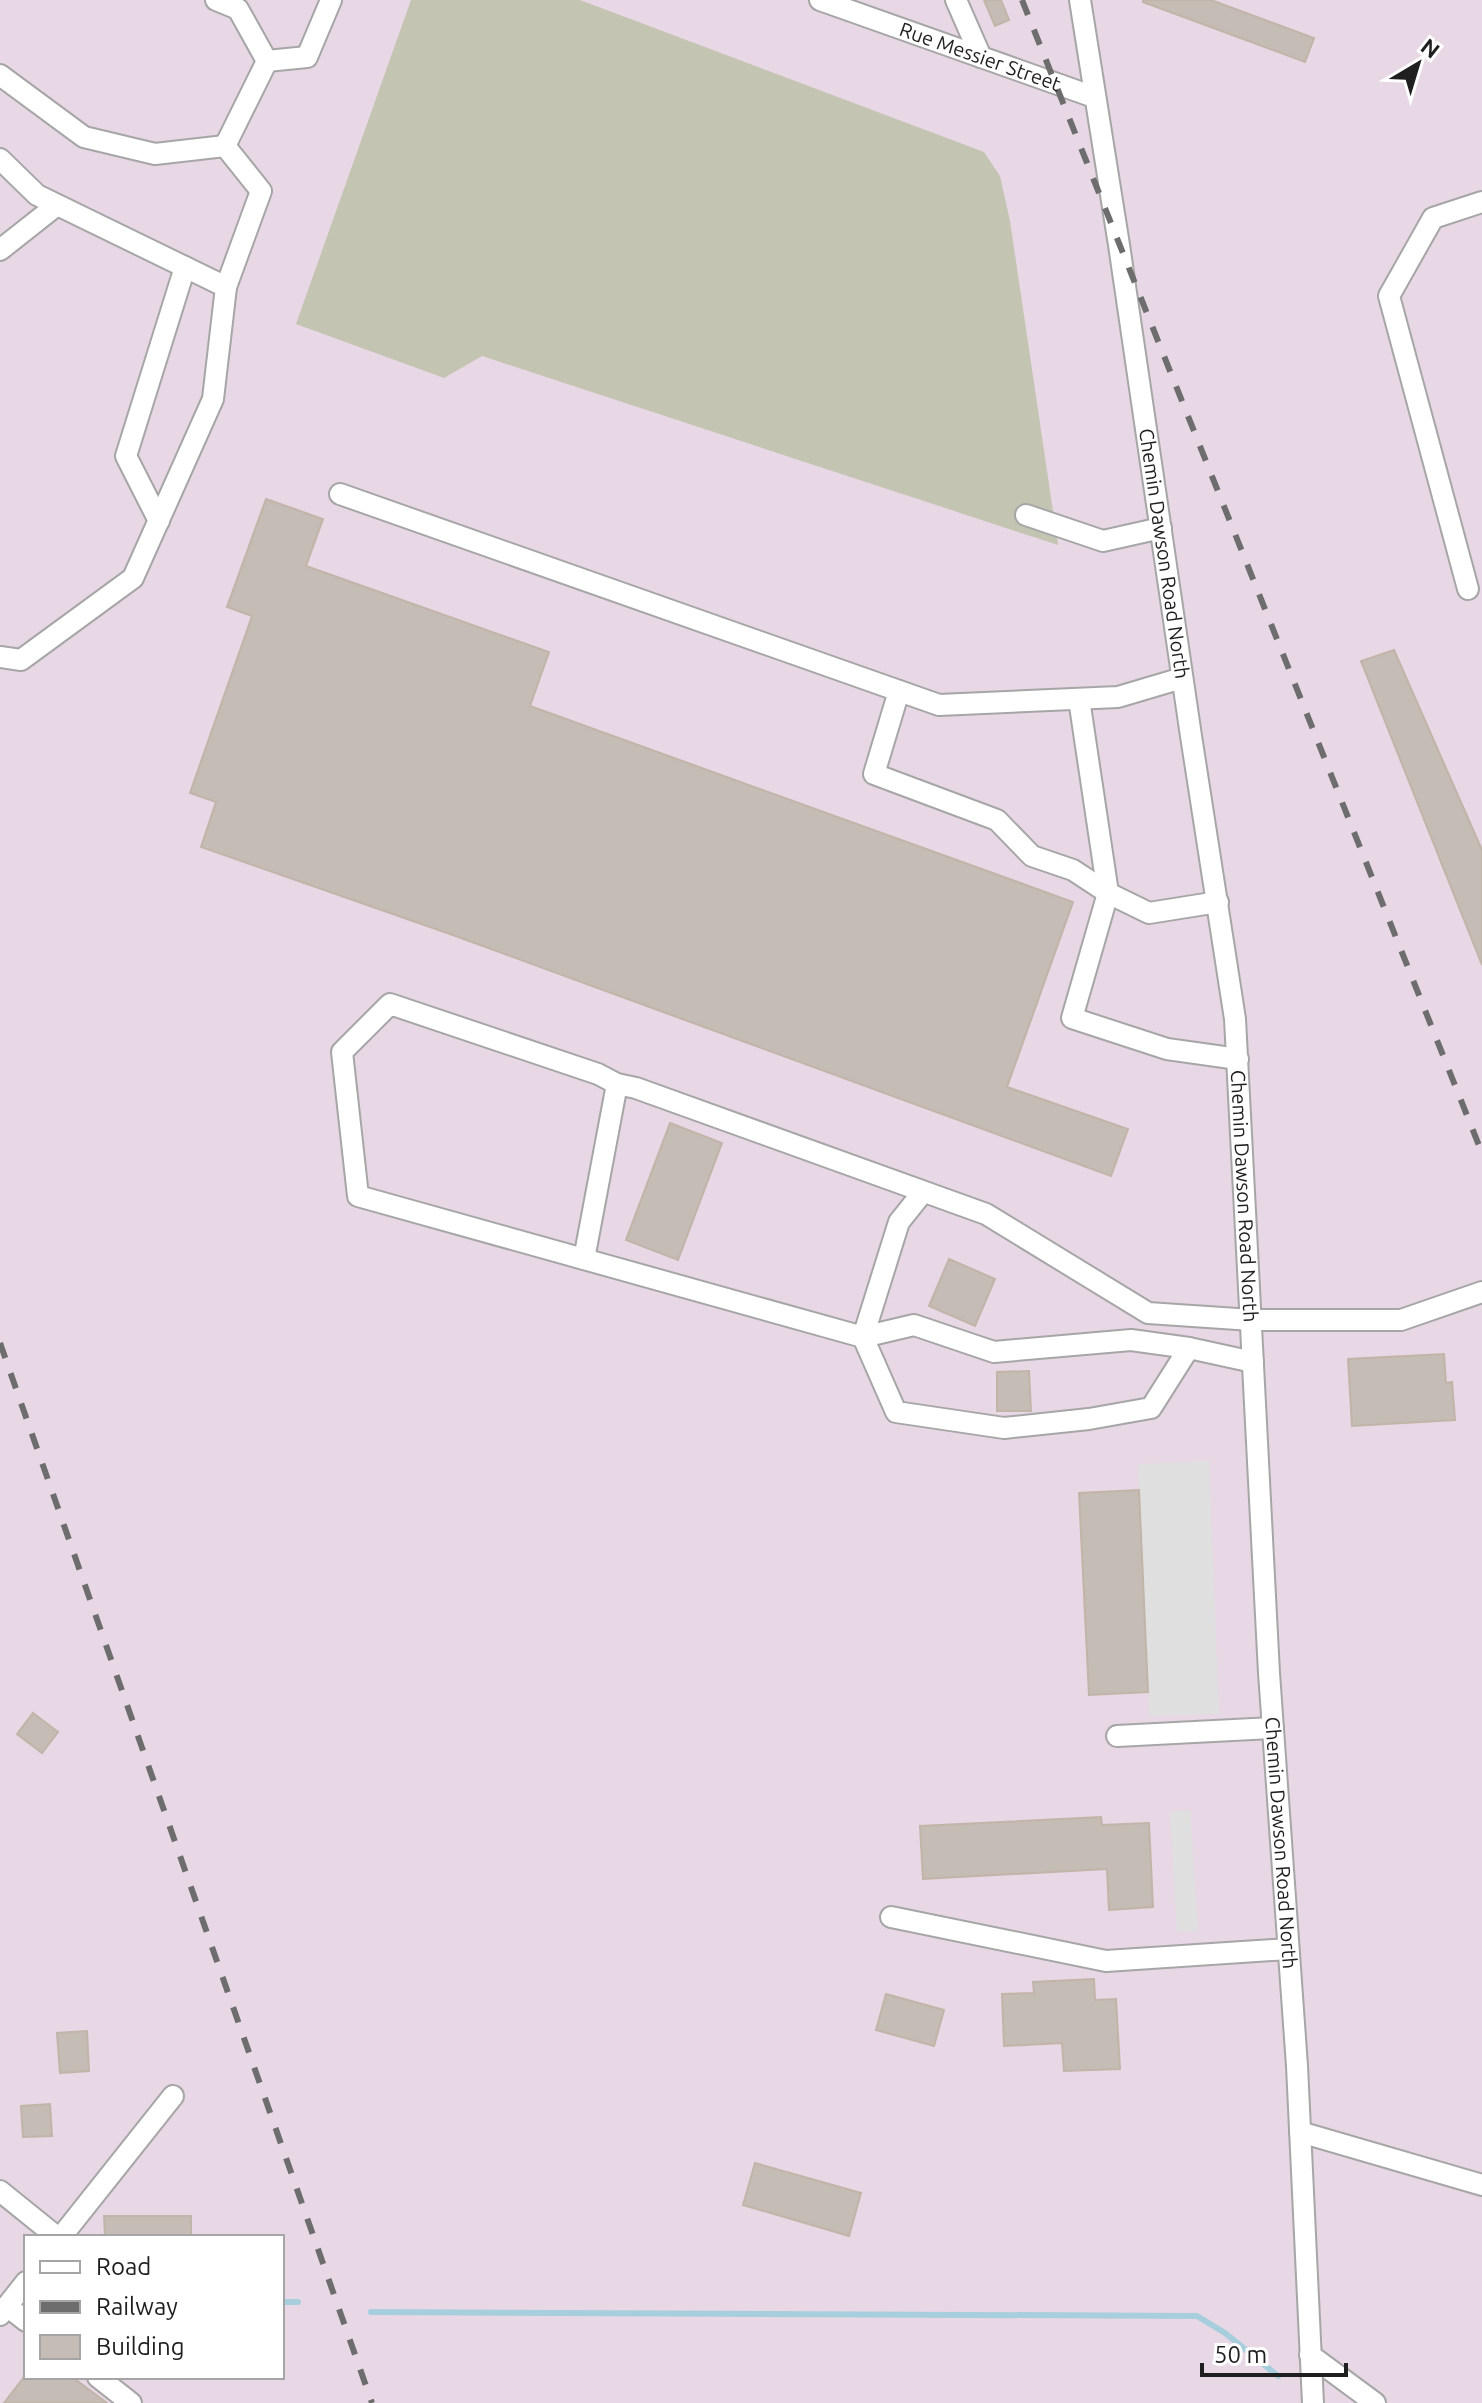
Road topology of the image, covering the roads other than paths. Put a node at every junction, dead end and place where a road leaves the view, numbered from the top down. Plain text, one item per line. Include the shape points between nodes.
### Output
1 (216, 0) edge
2 (331, 0) edge
3 (820, 0) edge
4 (956, 0) edge
5 (1080, 0) edge
6 (870, 9) edge
7 (981, 57) junction
8 (267, 61) junction
9 (0, 75) edge
10 (1094, 97) junction
11 (225, 146) junction
12 (0, 159) edge
13 (1482, 202) edge
14 (57, 205) junction
15 (0, 250) edge
16 (185, 267) junction
17 (226, 287) junction
18 (340, 494) dead end
19 (1026, 515) dead end
20 (159, 521) junction
21 (1161, 528) junction
22 (1468, 589) dead end
23 (0, 657) edge
24 (1182, 678) junction
25 (899, 691) junction
26 (1079, 699) junction
27 (1108, 893) junction
28 (1218, 902) junction
29 (1238, 1059) junction
30 (617, 1084) junction
31 (923, 1192) junction
32 (584, 1259) junction
33 (1482, 1292) edge
34 (1252, 1320) junction
35 (863, 1337) junction
36 (1189, 1348) junction
37 (1253, 1362) junction
38 (1273, 1728) junction
39 (1117, 1736) dead end
40 (891, 1917) dead end
41 (1288, 1949) junction
42 (173, 2096) dead end
43 (1300, 2132) junction
44 (1482, 2185) edge
45 (2, 2194) edge
46 (56, 2235) edge
47 (61, 2235) edge
48 (24, 2284) edge
49 (3, 2310) edge
50 (24, 2320) edge
51 (1310, 2355) junction
52 (101, 2379) edge
53 (131, 2403) edge
54 (1313, 2403) edge
55 (1375, 2403) edge

1 - 8 street via 238,9
2 - 8 street via 307,57
3 - 6 street, Rue Messier Street
4 - 7 street
5 - 10 street, Chemin Dawson Road North
6 - 7 street, Rue Messier Street
7 - 10 street, Rue Messier Street
8 - 11 street
9 - 11 street via 84,137 155,154
10 - 21 street, Chemin Dawson Road North
11 - 17 street via 261,191
12 - 14 street via 37,195
13 - 22 street via 1433,218 1389,296
14 - 15 street
14 - 16 street
16 - 17 street
16 - 20 street via 126,456
17 - 20 street via 213,399
18 - 25 street
19 - 21 street via 1103,541
20 - 23 street via 133,578 21,660
21 - 24 street, Chemin Dawson Road North
24 - 26 street via 1118,697
24 - 28 street, Chemin Dawson Road North
25 - 26 street via 939,705
25 - 27 street via 874,774 997,820 1032,856 1073,870
26 - 27 street
27 - 28 street via 1149,913
27 - 29 street via 1072,1018 1167,1049
28 - 29 street, Chemin Dawson Road North
29 - 34 street, Chemin Dawson Road North
30 - 31 street
30 - 32 street
30 - 32 street via 390,1004 342,1052 358,1196
31 - 34 street via 986,1214 1148,1313
31 - 35 street via 899,1222
32 - 35 street
33 - 34 street via 1401,1320
34 - 37 street, Chemin Dawson Road North
35 - 36 street via 914,1325 994,1352 1131,1340
35 - 36 street via 896,1412 1004,1428 1151,1408
36 - 37 street
37 - 38 street, Chemin Dawson Road North
38 - 39 street
38 - 41 street, Chemin Dawson Road North
40 - 41 street via 1106,1961
41 - 43 street, Chemin Dawson Road North
42 - 47 street
43 - 44 street
43 - 51 street, Chemin Dawson Road North
45 - 46 street
48 - 49 street
49 - 50 street
51 - 54 street, Chemin Dawson Road North
51 - 55 street
52 - 53 street

